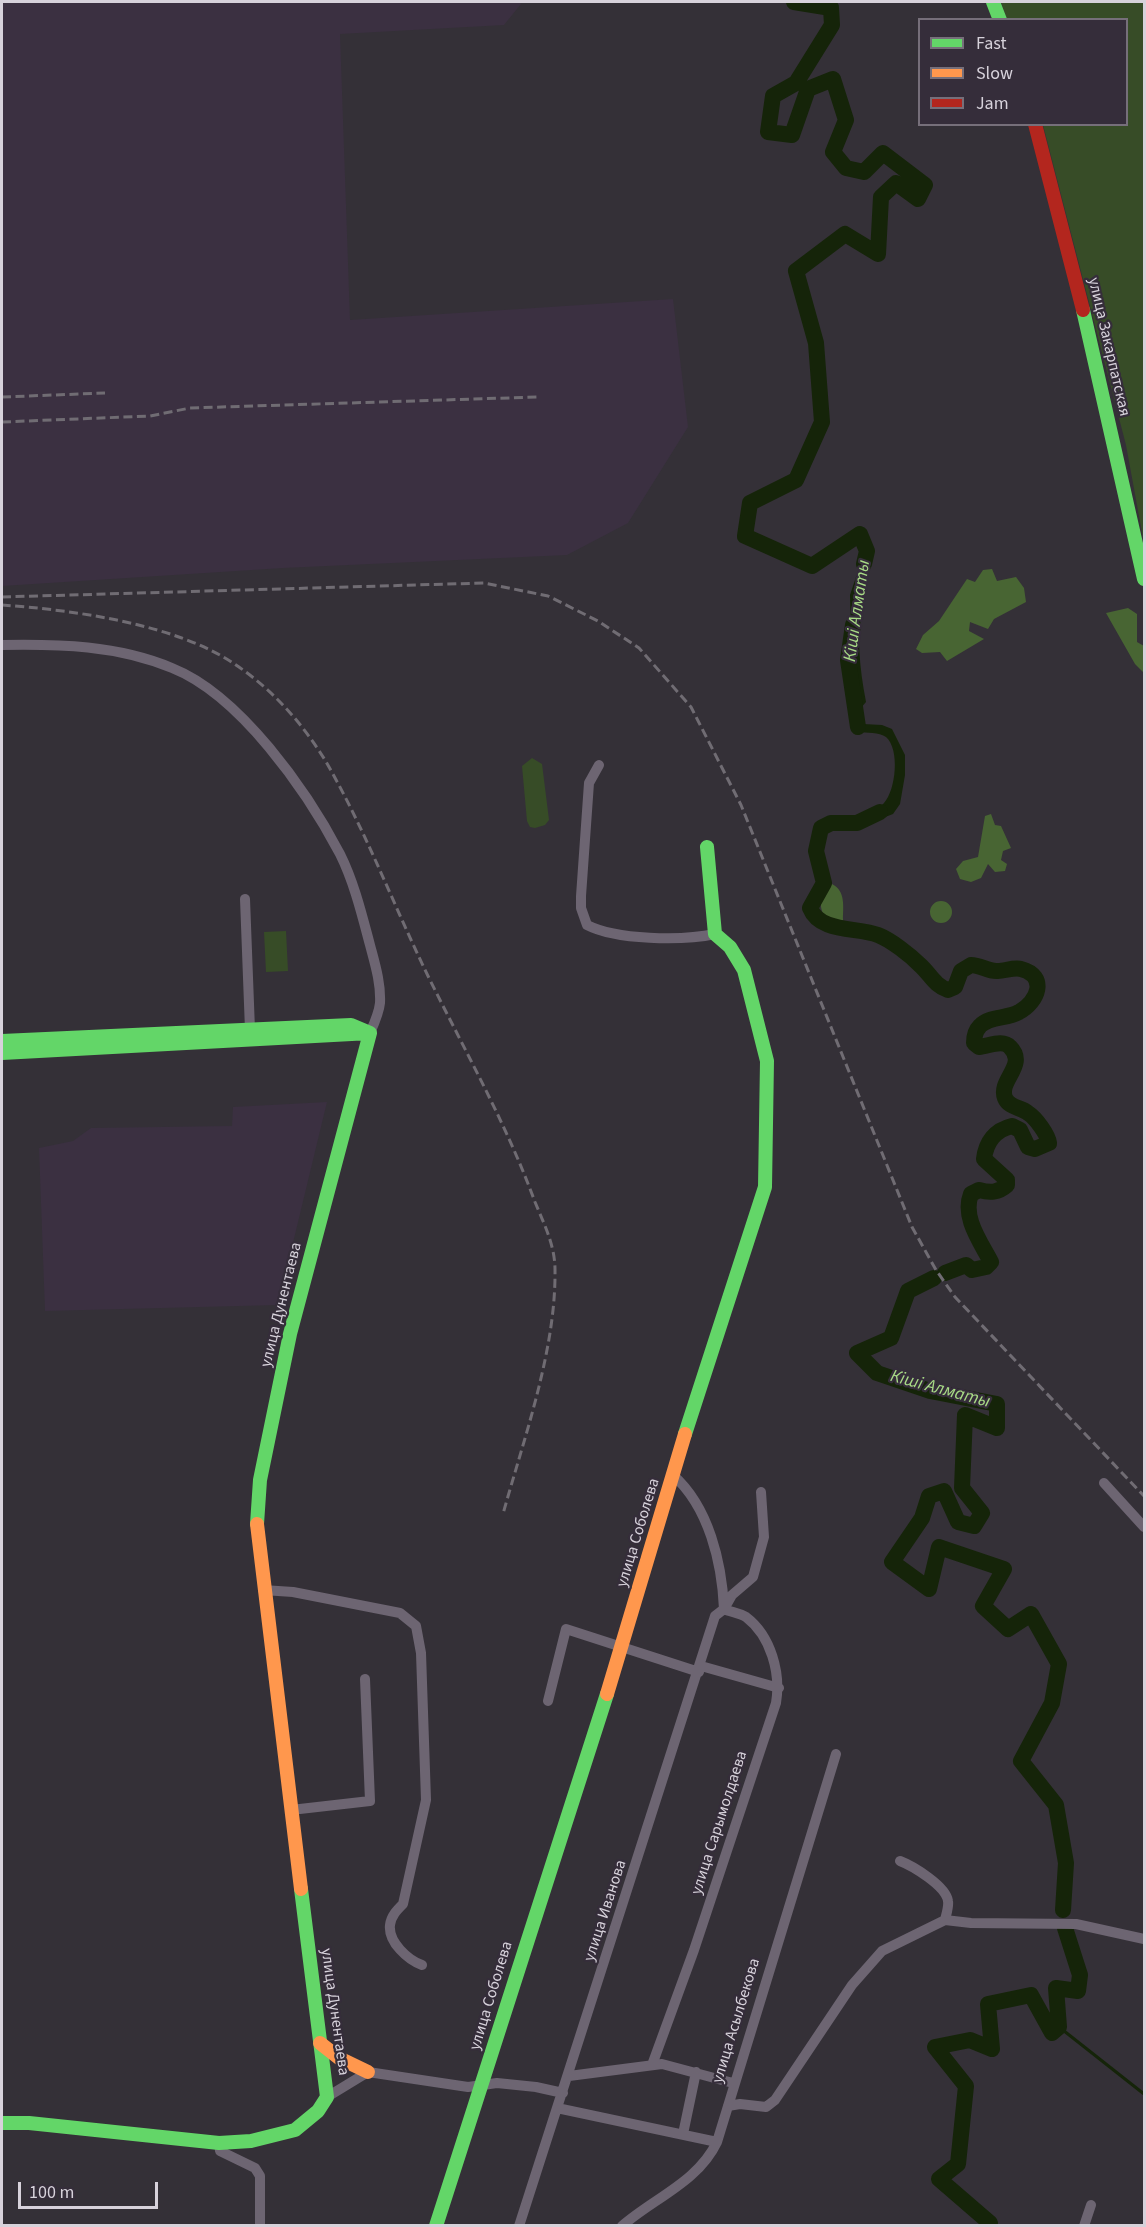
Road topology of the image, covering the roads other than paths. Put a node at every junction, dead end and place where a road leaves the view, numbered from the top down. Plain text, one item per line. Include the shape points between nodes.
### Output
1 (993, 2) edge
2 (999, 18) edge
3 (1036, 126) edge
4 (1144, 579) edge
5 (2, 645) edge
6 (599, 765) dead end
7 (706, 847) dead end
8 (245, 899) dead end
9 (715, 934) junction
10 (250, 1030) junction
11 (370, 1034) junction
12 (2, 1041) edge
13 (2, 1053) edge
14 (674, 1475) junction
15 (1104, 1483) dead end
16 (761, 1492) dead end
17 (1144, 1527) edge
18 (263, 1590) junction
19 (724, 1609) junction
20 (623, 1645) junction
21 (700, 1669) junction
22 (365, 1678) dead end
23 (779, 1688) junction
24 (548, 1701) dead end
25 (836, 1754) dead end
26 (291, 1810) junction
27 (900, 1861) dead end
28 (945, 1920) junction
29 (1144, 1939) edge
30 (422, 1965) dead end
31 (320, 2043) junction
32 (652, 2065) junction
33 (368, 2072) junction
34 (696, 2072) junction
35 (569, 2076) junction
36 (733, 2083) junction
37 (482, 2087) junction
38 (562, 2093) junction
39 (327, 2097) junction
40 (728, 2106) junction
41 (557, 2108) junction
42 (2, 2123) edge
43 (683, 2134) junction
44 (717, 2142) junction
45 (219, 2143) junction
46 (1091, 2205) dead end
47 (260, 2226) edge
48 (436, 2226) edge
49 (519, 2226) edge
50 (622, 2226) edge
51 (1084, 2226) edge

1 - 2 street
3 - 4 street, улица Закарпатская via 1082,306
5 - 11 street via 88,647 125,653 172,668 195,681 259,734 293,779 344,866 379,981 380,1006
6 - 9 street via 589,783 581,896 587,925 615,934 690,938
7 - 9 street
8 - 10 street
9 - 14 street, улица Соболева via 730,947 744,970 767,1061 765,1187 696,1395
10 - 11 street via 351,1025
10 - 12 street
11 - 13 street
11 - 18 street, улица Дунентаева via 290,1334 260,1480 257,1526
14 - 19 street via 698,1506 712,1543 720,1565
14 - 20 street, улица Соболева
15 - 17 street
16 - 19 street, улица Иванова via 764,1537 753,1577 732,1595
18 - 26 street, улица Дунентаева via 280,1699
18 - 30 street via 400,1613 416,1626 422,1663 426,1800 403,1904 392,1916 389,1927 410,1961
19 - 21 street, улица Иванова via 715,1616
19 - 23 street, улица Сарымолдаева via 745,1616 760,1632 775,1664
20 - 21 street
20 - 24 street via 566,1629
20 - 37 street, улица Соболева
21 - 23 street
21 - 35 street, улица Иванова
22 - 26 street via 369,1801
23 - 32 street, улица Сарымолдаева via 694,1950
25 - 36 street, улица Асылбекова
26 - 31 street, улица Дунентаева
27 - 28 street via 912,1865 944,1894 948,1900
28 - 29 street via 1076,1924
28 - 40 street via 882,1951 852,1985 775,2100 766,2107
31 - 33 street via 339,2058
31 - 39 street, улица Дунентаева
32 - 34 street
32 - 35 street
33 - 37 street
33 - 39 street
34 - 36 street
34 - 43 street
35 - 38 street, улица Иванова
36 - 40 street, улица Асылбекова
37 - 38 street via 497,2084
37 - 48 street, улица Соболева
38 - 41 street, улица Иванова
39 - 45 street, улица Дунентаева via 314,2118 300,2129 248,2143
40 - 44 street, улица Асылбекова
41 - 43 street
41 - 49 street, улица Иванова
42 - 45 street, улица Дунентаева
43 - 44 street
44 - 50 street, улица Асылбекова via 693,2175
45 - 47 street via 220,2151 255,2168 260,2176
46 - 51 street

